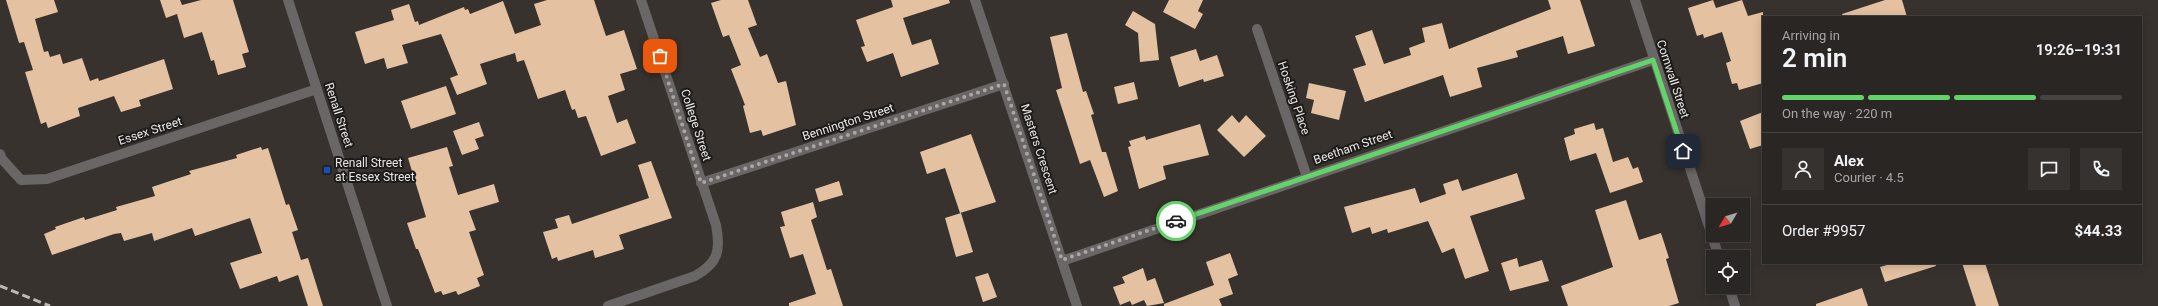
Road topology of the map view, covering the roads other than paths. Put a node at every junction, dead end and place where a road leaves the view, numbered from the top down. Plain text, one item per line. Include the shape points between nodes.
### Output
1 (288, 0) edge
2 (641, 0) edge
3 (975, 0) edge
4 (1635, 0) edge
5 (1257, 29) dead end
6 (1653, 60) junction
7 (1004, 84) junction
8 (317, 89) junction
9 (0, 154) edge
10 (1307, 176) junction
11 (701, 183) junction
12 (1716, 250) edge
13 (1062, 260) junction
14 (1731, 294) edge
15 (387, 306) edge
16 (608, 306) edge
17 (1077, 306) edge
18 (1735, 306) edge

1 - 8 street, Renall Street
2 - 11 street, College Street
3 - 7 street, Masters Crescent
4 - 6 street, Cornwall Street
5 - 10 street, Hosking Place
6 - 10 street, Beetham Street
6 - 12 street, Cornwall Street
7 - 11 street, Bennington Street
7 - 13 street, Masters Crescent
8 - 9 street, Essex Street via 47,179 21,180
8 - 15 street, Renall Street
10 - 13 street, Beetham Street
11 - 16 street, College Street via 718,239 718,252 713,262 706,270 695,276
13 - 17 street, Masters Crescent
14 - 18 street

